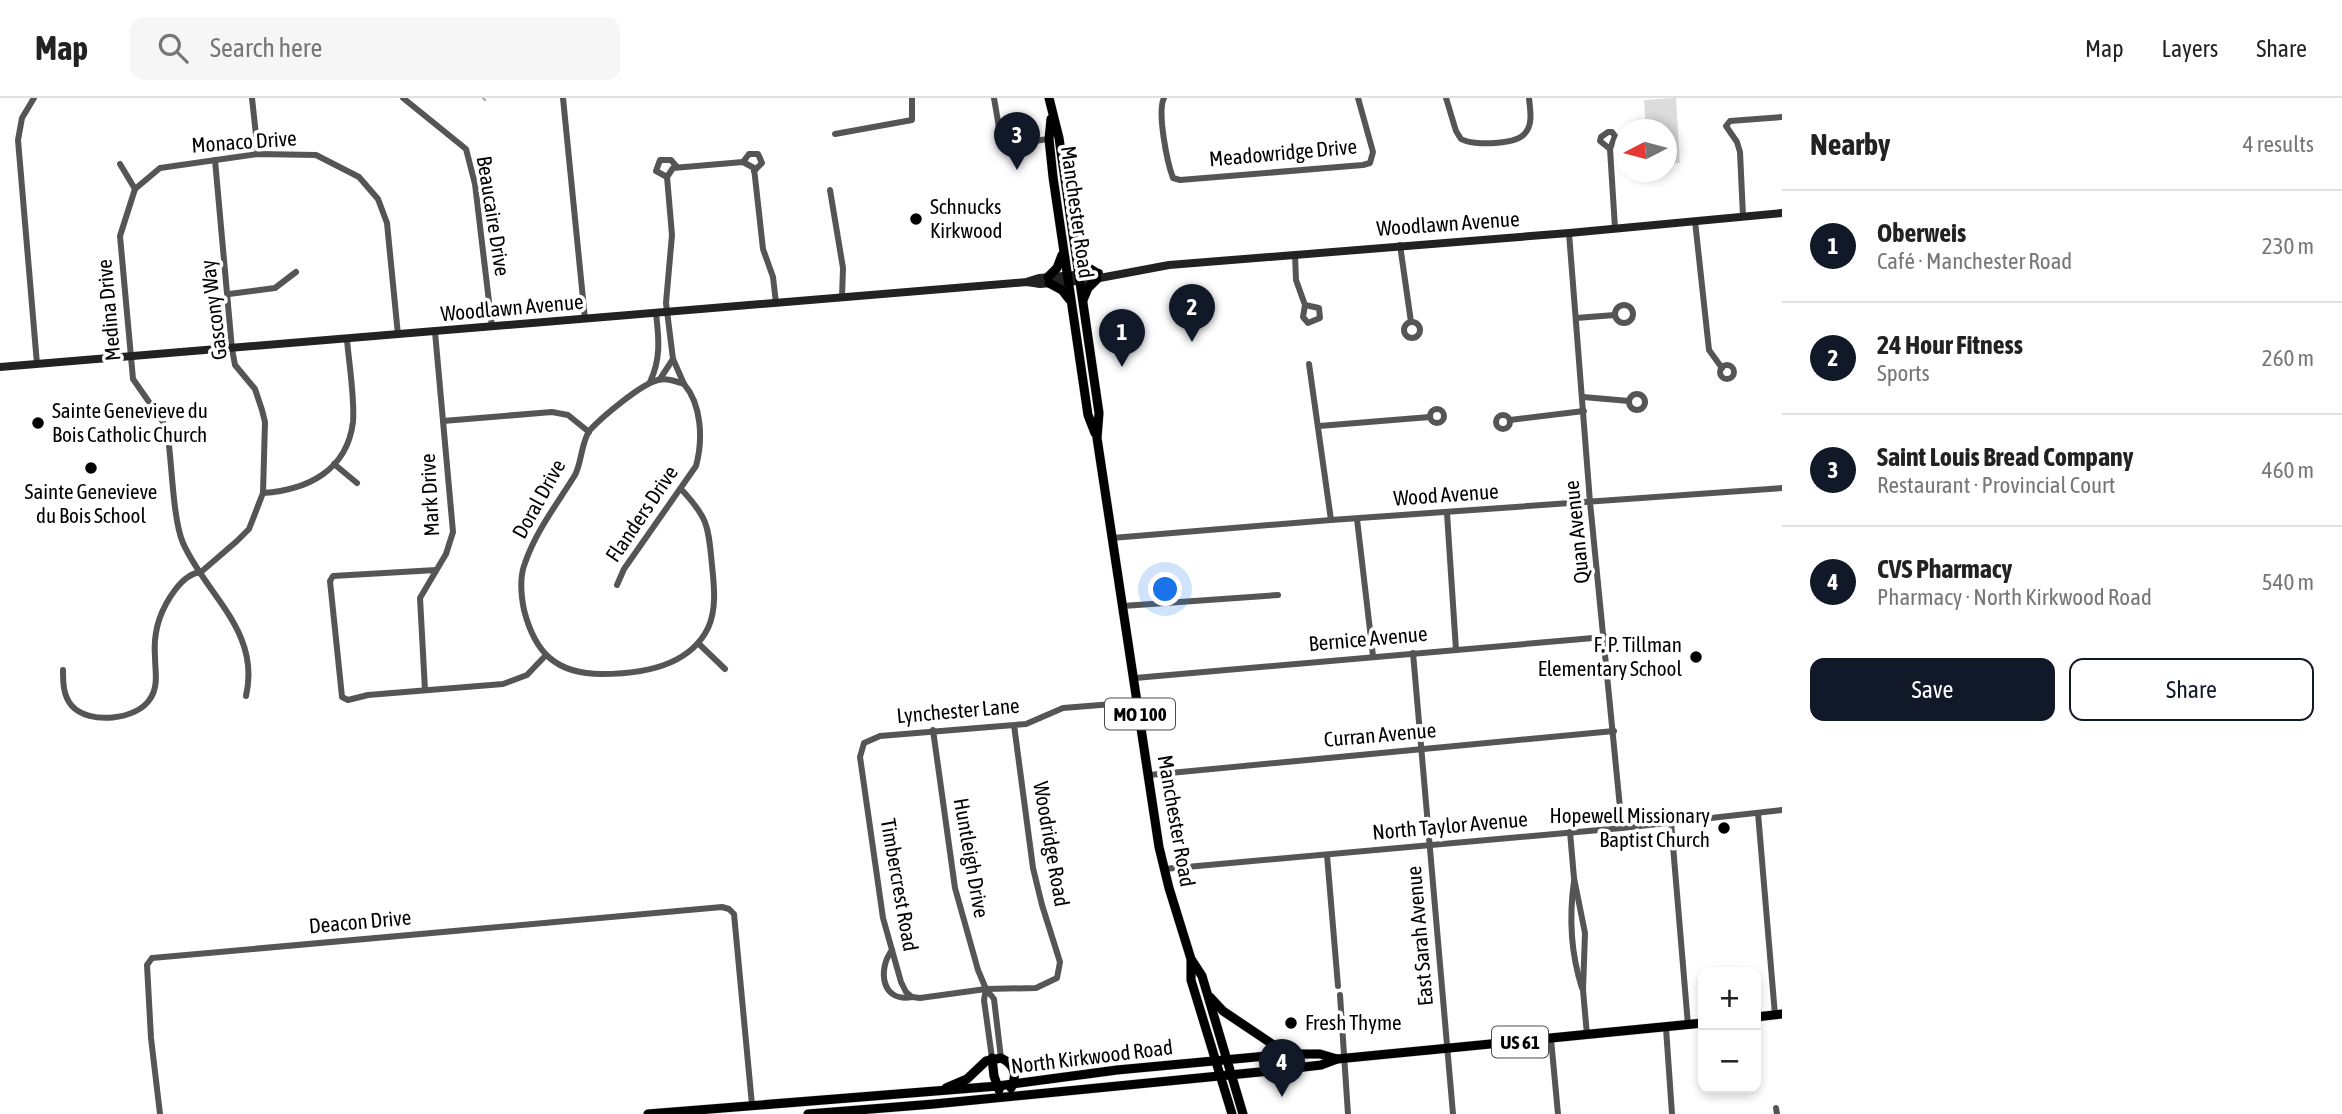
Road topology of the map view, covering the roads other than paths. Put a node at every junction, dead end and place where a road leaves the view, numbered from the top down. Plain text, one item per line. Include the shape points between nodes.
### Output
1 (34, 98) edge
2 (252, 98) edge
3 (403, 98) edge
4 (563, 98) edge
5 (912, 98) edge
6 (994, 98) edge
7 (1049, 98) edge
8 (1164, 98) edge
9 (1359, 98) edge
10 (1446, 98) edge
11 (1529, 98) edge
12 (1051, 114) junction
13 (1782, 117) edge
14 (835, 134) dead end
15 (1049, 139) junction
16 (1609, 149) dead end
17 (258, 154) junction
18 (215, 160) junction
19 (743, 162) junction
20 (120, 164) dead end
21 (677, 167) junction
22 (754, 171) junction
23 (667, 177) junction
24 (135, 189) junction
25 (830, 190) dead end
26 (1782, 213) edge
27 (1743, 216) junction
28 (1695, 221) junction
29 (1615, 228) junction
30 (1569, 233) junction
31 (1400, 245) junction
32 (1064, 250) junction
33 (1295, 254) junction
34 (1076, 255) junction
35 (296, 272) dead end
36 (1097, 276) junction
37 (1068, 278) junction
38 (1079, 278) junction
39 (1049, 280) junction
40 (229, 294) junction
41 (842, 297) junction
42 (1072, 302) junction
43 (1082, 302) junction
44 (776, 303) junction
45 (1305, 305) dead end
46 (667, 312) junction
47 (656, 313) junction
48 (1615, 315) dead end
49 (1576, 318) junction
50 (585, 319) junction
51 (1412, 322) dead end
52 (492, 327) junction
53 (435, 332) junction
54 (398, 335) junction
55 (347, 340) junction
56 (232, 349) junction
57 (131, 357) junction
58 (673, 359) junction
59 (37, 364) junction
60 (1309, 364) dead end
61 (0, 367) edge
62 (1722, 368) dead end
63 (660, 379) junction
64 (650, 383) junction
65 (684, 384) junction
66 (1583, 397) junction
67 (1629, 401) dead end
68 (1584, 411) junction
69 (1430, 417) dead end
70 (1510, 420) dead end
71 (443, 421) junction
72 (1319, 426) junction
73 (589, 432) junction
74 (1097, 438) junction
75 (334, 464) junction
76 (357, 483) dead end
77 (1782, 488) edge
78 (681, 489) junction
79 (263, 493) junction
80 (1591, 502) junction
81 (1447, 513) junction
82 (1357, 519) junction
83 (1332, 520) junction
84 (1112, 538) junction
85 (436, 570) junction
86 (201, 572) junction
87 (617, 585) dead end
88 (1278, 595) dead end
89 (1123, 606) junction
90 (1605, 637) junction
91 (698, 643) junction
92 (1456, 650) junction
93 (1412, 653) junction
94 (546, 655) junction
95 (1373, 656) junction
96 (725, 668) dead end
97 (63, 670) dead end
98 (1135, 678) junction
99 (425, 690) junction
100 (246, 696) dead end
101 (1139, 702) junction
102 (1014, 725) junction
103 (933, 730) junction
104 (1614, 731) junction
105 (864, 743) joint
106 (1421, 749) junction
107 (1149, 775) junction
108 (1782, 810) edge
109 (1758, 813) junction
110 (1671, 822) junction
111 (1622, 828) junction
112 (1570, 832) junction
113 (1430, 846) junction
114 (1326, 855) junction
115 (1164, 869) junction
116 (1574, 878) junction
117 (892, 950) junction
118 (1191, 959) junction
119 (1338, 986) dead end
120 (986, 989) junction
121 (1583, 990) junction
122 (1208, 995) junction
123 (1340, 995) dead end
124 (912, 997) junction
125 (1779, 1015) edge
126 (1761, 1017) edge
127 (1698, 1024) edge
128 (1688, 1025) junction
129 (1666, 1028) junction
130 (1587, 1035) junction
131 (1551, 1039) junction
132 (1447, 1049) junction
133 (1287, 1054) junction
134 (997, 1058) junction
135 (1341, 1058) junction
136 (1216, 1060) junction
137 (1227, 1060) junction
138 (1231, 1074) junction
139 (1220, 1075) junction
140 (1013, 1085) junction
141 (998, 1086) junction
142 (933, 1092) junction
143 (1004, 1098) junction
144 (752, 1105) junction
145 (900, 1111) edge
146 (676, 1113) edge
147 (160, 1114) edge
148 (648, 1114) edge
149 (810, 1114) edge
150 (1231, 1114) edge
151 (1243, 1114) edge
152 (1348, 1114) edge
153 (1453, 1114) edge
154 (1558, 1114) edge
155 (1672, 1114) edge

1 - 59 street via 22,118 18,140
2 - 17 street
3 - 52 street, Beaucaire Drive via 466,149 475,184
4 - 50 street
5 - 14 street via 912,120
6 - 15 street via 1002,145
7 - 12 main road, Manchester Road / MO 100
8 - 9 street, Meadowridge Drive via 1161,107 1168,162 1173,177 1182,180 1370,163 1373,152
10 - 11 street via 1461,139 1475,144 1514,141 1525,135
12 - 15 main road, Manchester Road / MO 100
12 - 34 main road, Manchester Road / MO 100 via 1059,138
13 - 27 street via 1730,121 1726,126 1740,152
15 - 32 main road, Manchester Road / MO 100
16 - 29 street
17 - 18 street, Monaco Drive
17 - 54 street, Monaco Drive via 316,155 359,177 378,199 387,223
18 - 24 street, Monaco Drive via 160,168
18 - 40 street, Gascony Way
19 - 21 street
19 - 22 street
19 - 22 street via 749,154 758,154 762,163
20 - 24 street
21 - 23 street
21 - 23 street, Flanders Drive via 671,160 660,160 656,171
22 - 44 street via 763,249
23 - 46 street, Flanders Drive via 672,235
24 - 57 street, Medina Drive via 120,236
25 - 41 street via 843,268
26 - 27 street, Woodlawn Avenue
27 - 28 street, Woodlawn Avenue
28 - 29 street, Woodlawn Avenue
28 - 62 street via 1709,350
29 - 30 street, Woodlawn Avenue
30 - 31 street, Woodlawn Avenue
30 - 49 street, Quan Avenue
31 - 33 street, Woodlawn Avenue
31 - 51 street
32 - 37 main road, Manchester Road / MO 100
32 - 39 main road
33 - 36 street, Woodlawn Avenue
33 - 45 street via 1296,280
34 - 36 main road
34 - 38 main road, Manchester Road / MO 100
35 - 40 street via 275,288
36 - 38 street, Woodlawn Avenue
36 - 43 main road
37 - 38 street, Woodlawn Avenue
37 - 39 street, Woodlawn Avenue
37 - 42 main road, Manchester Road / MO 100
38 - 43 main road, Manchester Road / MO 100
39 - 41 street, Woodlawn Avenue
39 - 42 main road
40 - 56 street, Gascony Way
41 - 44 street, Woodlawn Avenue
42 - 74 main road, Manchester Road / MO 100 via 1088,415
43 - 74 main road, Manchester Road / MO 100 via 1099,413
44 - 46 street, Woodlawn Avenue
46 - 47 street, Woodlawn Avenue
46 - 58 street, Flanders Drive
47 - 50 street, Woodlawn Avenue
47 - 64 street via 659,362
48 - 49 street
49 - 66 street, Quan Avenue
50 - 52 street, Woodlawn Avenue
52 - 53 street, Woodlawn Avenue
53 - 54 street, Woodlawn Avenue
53 - 71 street, Mark Drive
54 - 55 street, Woodlawn Avenue
55 - 56 street, Woodlawn Avenue
55 - 75 street via 353,422
56 - 57 street, Woodlawn Avenue
56 - 79 street, Gascony Way via 236,365 254,389 265,422
57 - 59 street, Woodlawn Avenue
57 - 86 street, Medina Drive via 133,379 168,437 182,542
58 - 63 street
58 - 65 street, Flanders Drive
59 - 61 street, Woodlawn Avenue
60 - 72 street
63 - 64 street
63 - 65 street
64 - 73 street
65 - 78 street, Flanders Drive via 694,398 700,442 696,466
66 - 67 street
66 - 68 street, Quan Avenue
68 - 70 street
68 - 80 street, Quan Avenue
69 - 72 street
71 - 73 street via 552,412 568,415
71 - 85 street, Mark Drive via 453,532
72 - 83 street
73 - 94 street, Doral Drive via 577,472 535,537 523,566 522,600 530,634
74 - 84 main road, Manchester Road / MO 100
75 - 76 street
75 - 79 street via 303,487
77 - 80 street, Wood Avenue
78 - 87 street, Flanders Drive
78 - 91 street via 707,523 712,562 713,610
79 - 86 street, Gascony Way via 249,529
80 - 81 street, Wood Avenue
80 - 90 street, Quan Avenue
81 - 82 street, Wood Avenue
81 - 92 street
82 - 83 street, Wood Avenue
82 - 95 street
83 - 84 street, Wood Avenue
84 - 89 main road, Manchester Road / MO 100
85 - 99 street, Mark Drive via 420,598
85 - 99 street via 333,576 330,581 342,697
86 - 97 street, Gascony Way via 180,584 162,610 155,638 155,687 143,707 133,713 82,714 66,696
86 - 100 street, Medina Drive via 238,628 245,647
88 - 89 street
89 - 98 main road, Manchester Road / MO 100
90 - 92 street, Bernice Avenue
90 - 104 street, Quan Avenue
91 - 94 street via 670,665 613,674 575,671
91 - 96 street
92 - 93 street, Bernice Avenue
93 - 95 street, Bernice Avenue
93 - 106 street, East Sarah Avenue
94 - 99 street via 527,675 503,684
95 - 98 street, Bernice Avenue
98 - 101 main road, Manchester Road / MO 100
101 - 102 street, Lynchester Lane via 1063,708
101 - 107 main road, Manchester Road / MO 100
102 - 103 street, Lynchester Lane
102 - 120 street, Woodridge Road via 1033,868 1060,971 1049,984 1036,988
103 - 105 street, Lynchester Lane via 880,736
103 - 120 street, Huntleigh Drive via 955,888
104 - 106 street, Curran Avenue
104 - 111 street, Quan Avenue
105 - 117 street, Timbercrest Road via 860,757 883,918
106 - 107 street, Curran Avenue
106 - 113 street, East Sarah Avenue
107 - 115 main road, Manchester Road / MO 100
108 - 109 street, North Taylor Avenue
109 - 110 street, North Taylor Avenue
109 - 125 street
110 - 111 street, North Taylor Avenue
110 - 128 street
111 - 112 street, North Taylor Avenue
112 - 113 street, North Taylor Avenue
112 - 116 street
113 - 114 street, North Taylor Avenue
113 - 132 street, East Sarah Avenue
114 - 115 street, North Taylor Avenue
114 - 119 street
115 - 118 main road, Manchester Road / MO 100
116 - 121 street via 1585,933
116 - 121 street via 1572,935
117 - 124 street, Timbercrest Road via 901,982
117 - 124 street via 883,972 888,989 901,999
118 - 122 main road, Manchester Road / MO 100
118 - 136 main road, Manchester Road / MO 100 via 1191,980
120 - 124 street
120 - 134 street, Huntleigh Drive via 994,999
121 - 130 street
122 - 133 main road via 1223,1011
122 - 137 main road, Manchester Road / MO 100
123 - 135 street
125 - 126 main road
127 - 128 main road, North Kirkwood Road / US 61
128 - 129 main road, North Kirkwood Road / US 61
129 - 130 main road, North Kirkwood Road / US 61
129 - 155 street
130 - 131 main road, North Kirkwood Road / US 61
131 - 132 main road, North Kirkwood Road / US 61
131 - 154 street
132 - 135 main road, North Kirkwood Road / US 61
132 - 153 street, East Sarah Avenue
133 - 135 main road, North Kirkwood Road / US 61
133 - 137 main road, North Kirkwood Road / US 61
134 - 140 main road via 1012,1066
134 - 141 main road via 994,1076
134 - 142 main road via 967,1079
135 - 138 main road, North Kirkwood Road / US 61 via 1321,1065
135 - 152 street
136 - 137 main road, North Kirkwood Road / US 61
136 - 139 main road, Manchester Road / MO 100
136 - 140 main road, North Kirkwood Road / US 61
137 - 138 main road, Manchester Road / MO 100
138 - 139 main road, North Kirkwood Road / US 61
138 - 151 main road, Manchester Road / MO 100
139 - 143 main road, North Kirkwood Road / US 61
139 - 150 main road, Manchester Road / MO 100
140 - 141 main road, North Kirkwood Road / US 61
140 - 143 main road
141 - 142 main road, North Kirkwood Road / US 61
141 - 143 main road
142 - 144 main road, North Kirkwood Road / US 61
143 - 145 main road, North Kirkwood Road / US 61
144 - 146 main road, US 61
144 - 147 street, Deacon Drive via 734,915 722,907 152,958 147,965
145 - 149 main road, North Kirkwood Road / US 61
146 - 148 main road, US 61

